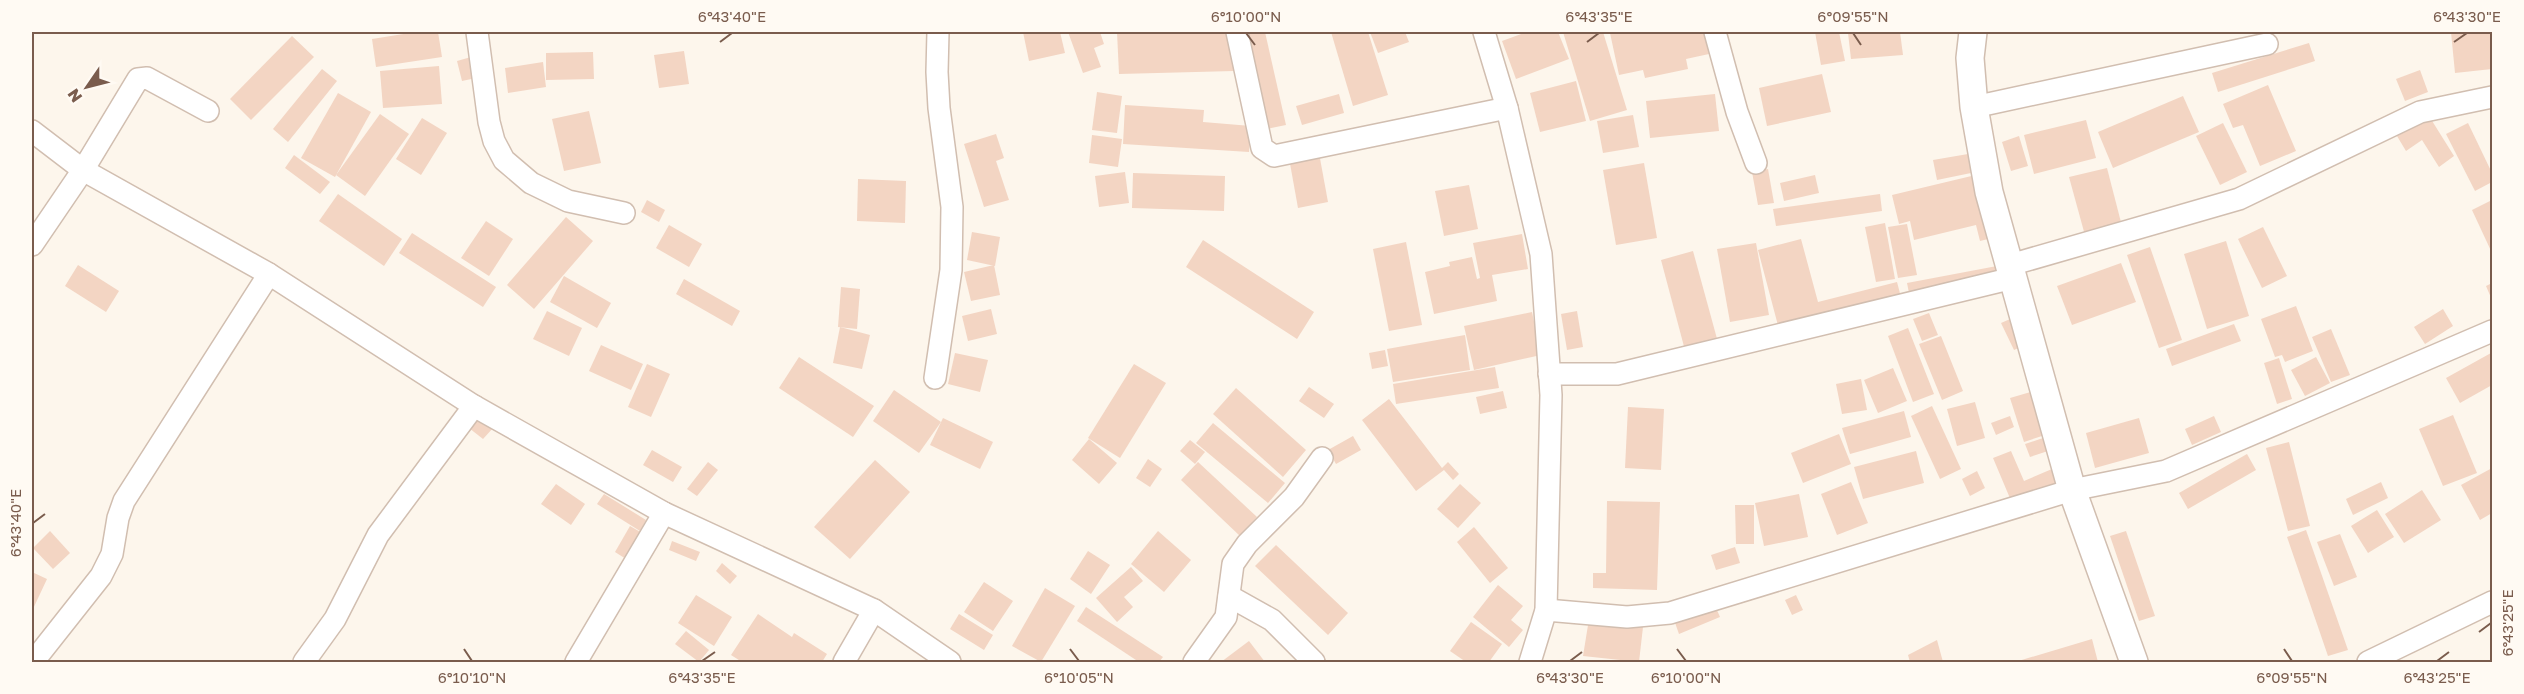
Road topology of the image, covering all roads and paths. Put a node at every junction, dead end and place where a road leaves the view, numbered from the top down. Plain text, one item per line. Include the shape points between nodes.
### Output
1 (477, 32) edge
2 (938, 32) edge
3 (1237, 32) edge
4 (1484, 32) edge
5 (1715, 32) edge
6 (1973, 32) edge
7 (2267, 44) dead end
8 (2493, 97) edge
9 (1974, 107) junction
10 (1507, 108) junction
11 (208, 111) dead end
12 (32, 131) edge
13 (1756, 163) dead end
14 (83, 170) junction
15 (624, 213) dead end
16 (32, 245) edge
17 (2011, 272) junction
18 (268, 274) junction
19 (2493, 330) edge
20 (1549, 374) junction
21 (935, 378) dead end
22 (474, 406) junction
23 (1322, 458) dead end
24 (2072, 490) junction
25 (664, 513) junction
26 (1229, 596) junction
27 (2493, 602) edge
28 (874, 610) junction
29 (1546, 610) junction
30 (33, 663) edge
31 (304, 663) edge
32 (576, 663) edge
33 (844, 663) edge
34 (950, 663) edge
35 (1194, 663) edge
36 (1314, 663) edge
37 (1530, 663) edge
38 (2134, 663) edge
39 (2368, 663) edge

1 - 15 street via 489,122 504,160 531,183 568,201
2 - 21 street via 939,108 952,207 951,270
3 - 10 street via 1262,148 1274,156
4 - 10 street
5 - 13 street
6 - 9 street via 1970,58
7 - 9 street
8 - 17 street via 2420,112 2239,199
9 - 17 street via 1989,192
10 - 20 street via 1541,254
11 - 14 street via 147,78 138,79
12 - 14 street
14 - 16 street
14 - 18 street
17 - 20 street via 1617,374
17 - 24 street
18 - 22 street
18 - 30 street via 124,501 112,555 101,576
19 - 24 street via 2166,471
20 - 29 street
22 - 25 street
22 - 31 street via 378,535 335,619
23 - 26 street via 1294,496 1246,544 1233,564
24 - 29 street via 1670,613 1627,617
24 - 38 street
25 - 28 street
25 - 32 street
26 - 35 street via 1226,617
26 - 36 street via 1272,620
27 - 39 street
28 - 33 street
28 - 34 street
29 - 37 street

